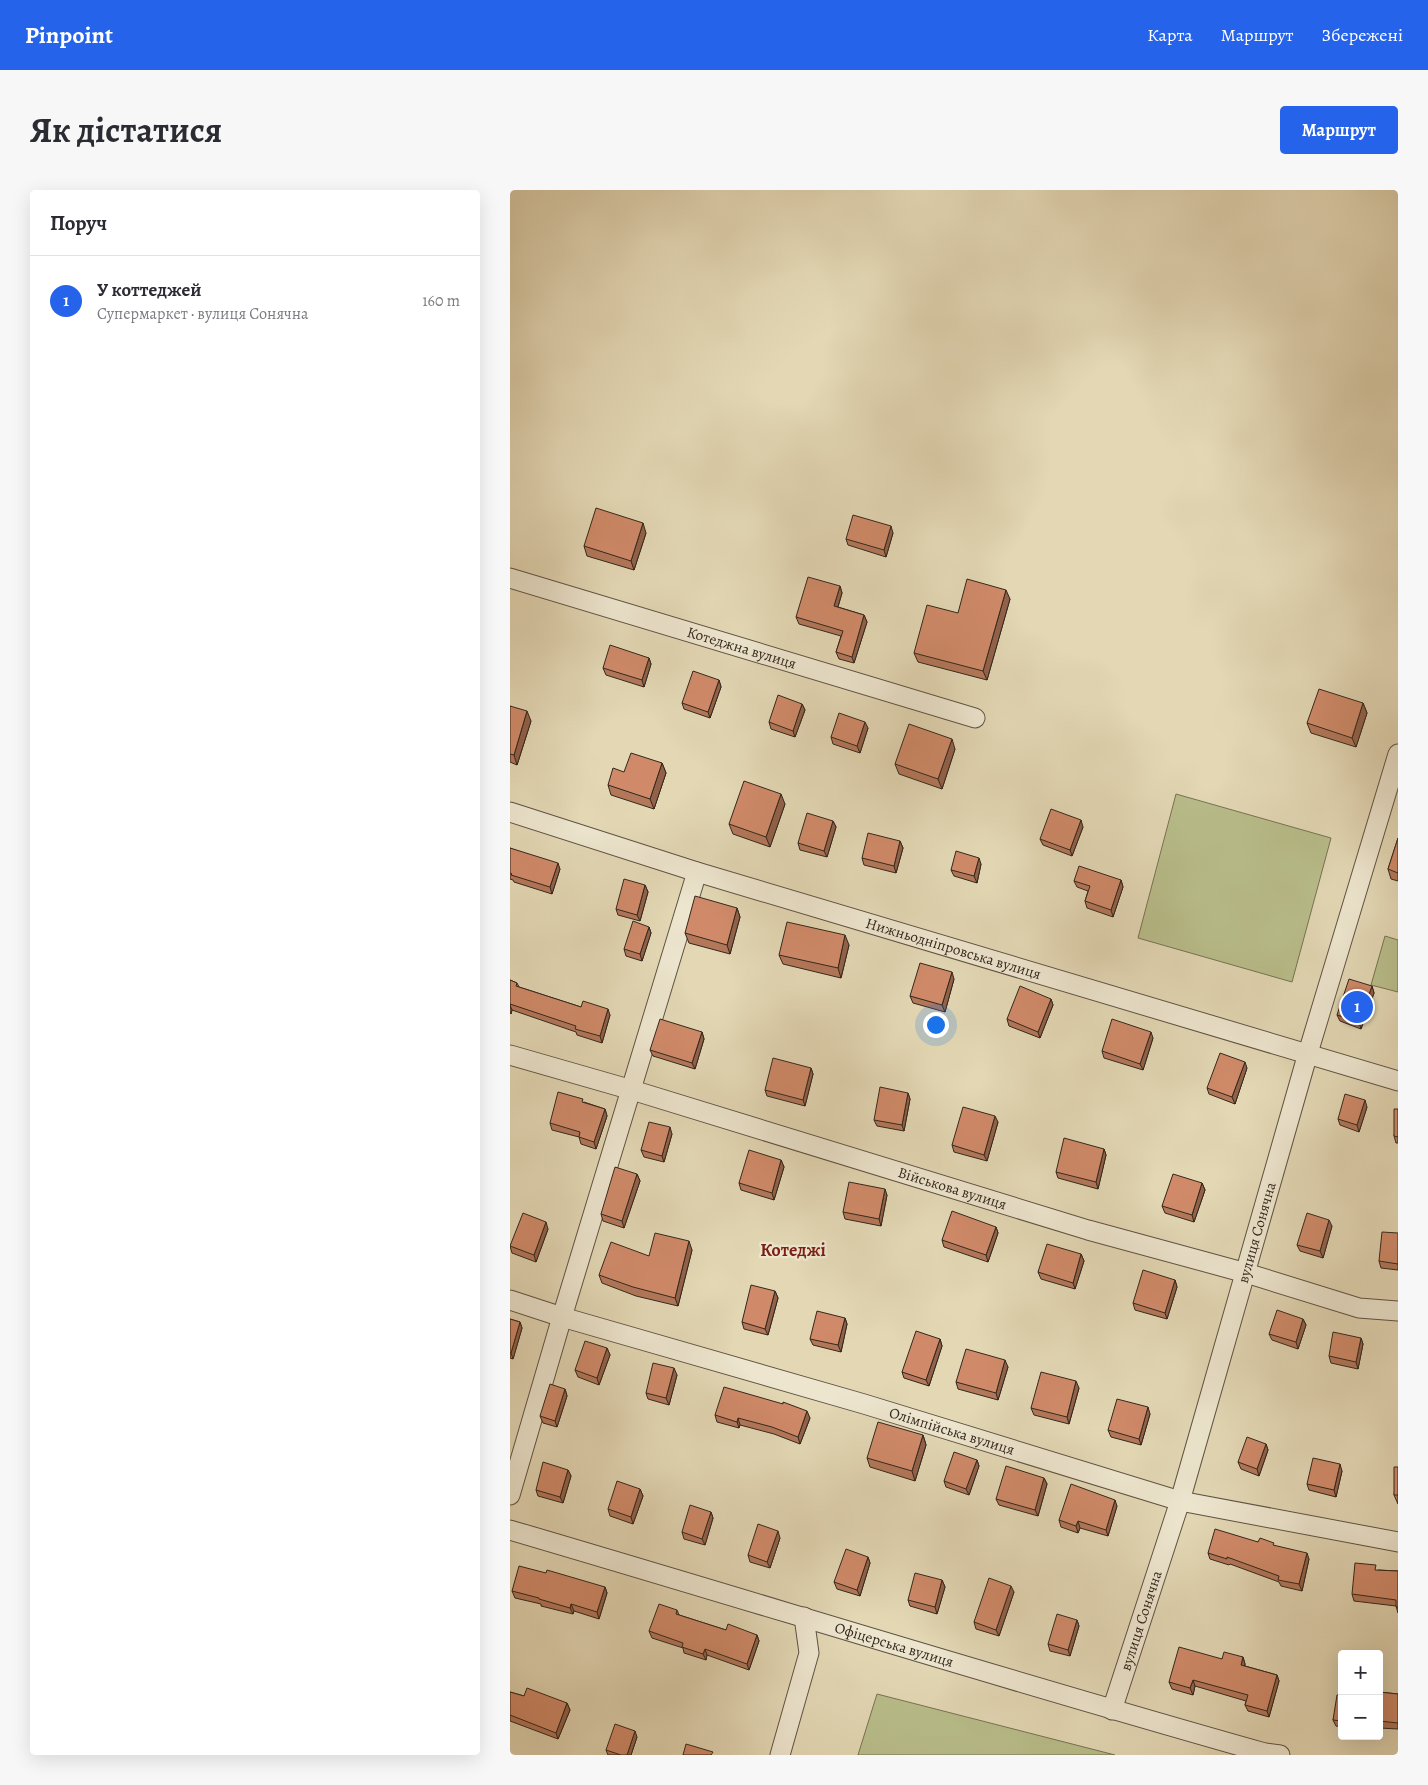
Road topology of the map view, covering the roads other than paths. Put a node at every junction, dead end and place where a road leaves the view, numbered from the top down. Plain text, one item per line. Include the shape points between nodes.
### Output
1 (510, 578) edge
2 (975, 718) dead end
3 (1398, 754) edge
4 (510, 812) edge
5 (697, 872) junction
6 (1308, 1053) junction
7 (510, 1054) edge
8 (1398, 1081) edge
9 (632, 1090) junction
10 (1246, 1273) junction
11 (510, 1300) edge
12 (1398, 1311) edge
13 (562, 1317) junction
14 (510, 1496) edge
15 (1180, 1501) junction
16 (510, 1530) edge
17 (1398, 1542) edge
18 (804, 1616) junction
19 (1112, 1710) junction
20 (780, 1755) edge
21 (1280, 1755) edge

1 - 2 street, Котеджна вулиця
3 - 6 street, вулиця Сонячна
4 - 5 street, Нижньодніпровська вулиця
5 - 6 street, Нижньодніпровська вулиця
5 - 9 street
6 - 8 street, Нижньодніпровська вулиця
6 - 10 street, вулиця Сонячна
7 - 9 street, Військова вулиця
9 - 10 street, Військова вулиця via 1088,1230
9 - 13 street
10 - 12 street, Військова вулиця via 1360,1308
10 - 15 street, вулиця Сонячна
11 - 13 street, Олімпійська вулиця
13 - 14 street
13 - 15 street, Олімпійська вулиця via 864,1404
15 - 17 street, Олімпійська вулиця
15 - 19 street, вулиця Сонячна
16 - 18 street, Офіцерська вулиця
18 - 19 street, Офіцерська вулиця
18 - 20 street via 809,1654
19 - 21 street, Офіцерська вулиця

